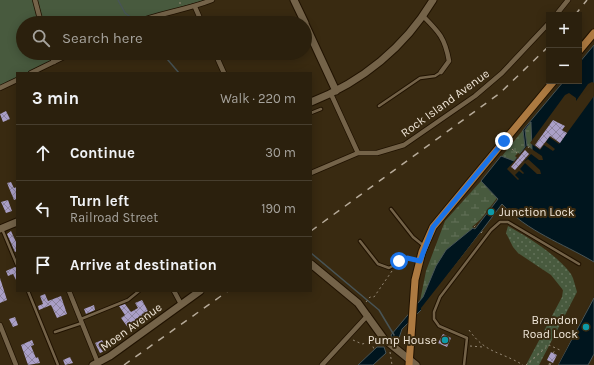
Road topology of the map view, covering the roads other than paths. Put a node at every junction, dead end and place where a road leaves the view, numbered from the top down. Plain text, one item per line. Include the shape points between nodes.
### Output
1 (35, 0) edge
2 (212, 0) edge
3 (294, 0) edge
4 (433, 0) edge
5 (568, 0) edge
6 (195, 7) junction
7 (558, 12) edge
8 (39, 16) edge
9 (157, 16) edge
10 (199, 16) edge
11 (302, 16) edge
12 (423, 16) junction
13 (546, 26) edge
14 (594, 33) edge
15 (312, 40) edge
16 (582, 48) edge
17 (58, 60) edge
18 (218, 60) edge
19 (54, 62) joint
20 (33, 72) edge
21 (224, 72) edge
22 (442, 72) joint
23 (16, 80) edge
24 (551, 84) edge
25 (0, 88) edge
26 (333, 93) junction
27 (312, 102) edge
28 (379, 106) dead end
29 (321, 109) dead end
30 (312, 113) edge
31 (358, 154) junction
32 (312, 173) edge
33 (391, 210) dead end
34 (16, 222) edge
35 (1, 229) edge
36 (360, 241) dead end
37 (425, 246) junction
38 (420, 261) junction
39 (16, 263) edge
40 (579, 264) dead end
41 (312, 265) edge
42 (28, 292) edge
43 (69, 292) edge
44 (138, 292) edge
45 (175, 292) edge
46 (199, 292) edge
47 (181, 304) junction
48 (368, 315) junction
49 (81, 321) junction
50 (0, 326) edge
51 (55, 332) dead end
52 (410, 362) edge
53 (96, 364) edge
54 (16, 365) edge
55 (58, 365) edge
56 (322, 365) edge
57 (416, 365) edge
58 (464, 365) edge

1 - 8 street
2 - 6 street
3 - 11 street
4 - 12 street
5 - 7 street
6 - 9 street
6 - 10 street
12 - 22 street via 446,44 449,61
12 - 26 street via 402,42 381,61
13 - 31 street, Rock Island Avenue via 502,74 428,130 390,151
14 - 16 main road
15 - 26 street
17 - 19 street
18 - 21 street
19 - 20 street
22 - 28 lane via 435,76 420,78
23 - 25 street
24 - 37 main road via 441,216
26 - 27 street
26 - 31 street
29 - 30 lane
31 - 32 street, Rock Island Avenue
33 - 37 lane via 413,237
34 - 35 street
35 - 39 lane
36 - 38 lane via 378,264 389,268 407,258
37 - 38 main road
38 - 52 main road via 412,305
40 - 58 lane via 508,222 500,222 491,230 435,306 434,319 439,326 467,338
41 - 48 street via 358,303
42 - 55 lane
43 - 49 street
44 - 49 lane via 128,300
45 - 47 street
46 - 47 street, Moen Avenue
47 - 53 street, Moen Avenue
48 - 52 street via 384,339
48 - 56 street
49 - 51 lane
49 - 53 street
50 - 54 street
52 - 57 street

